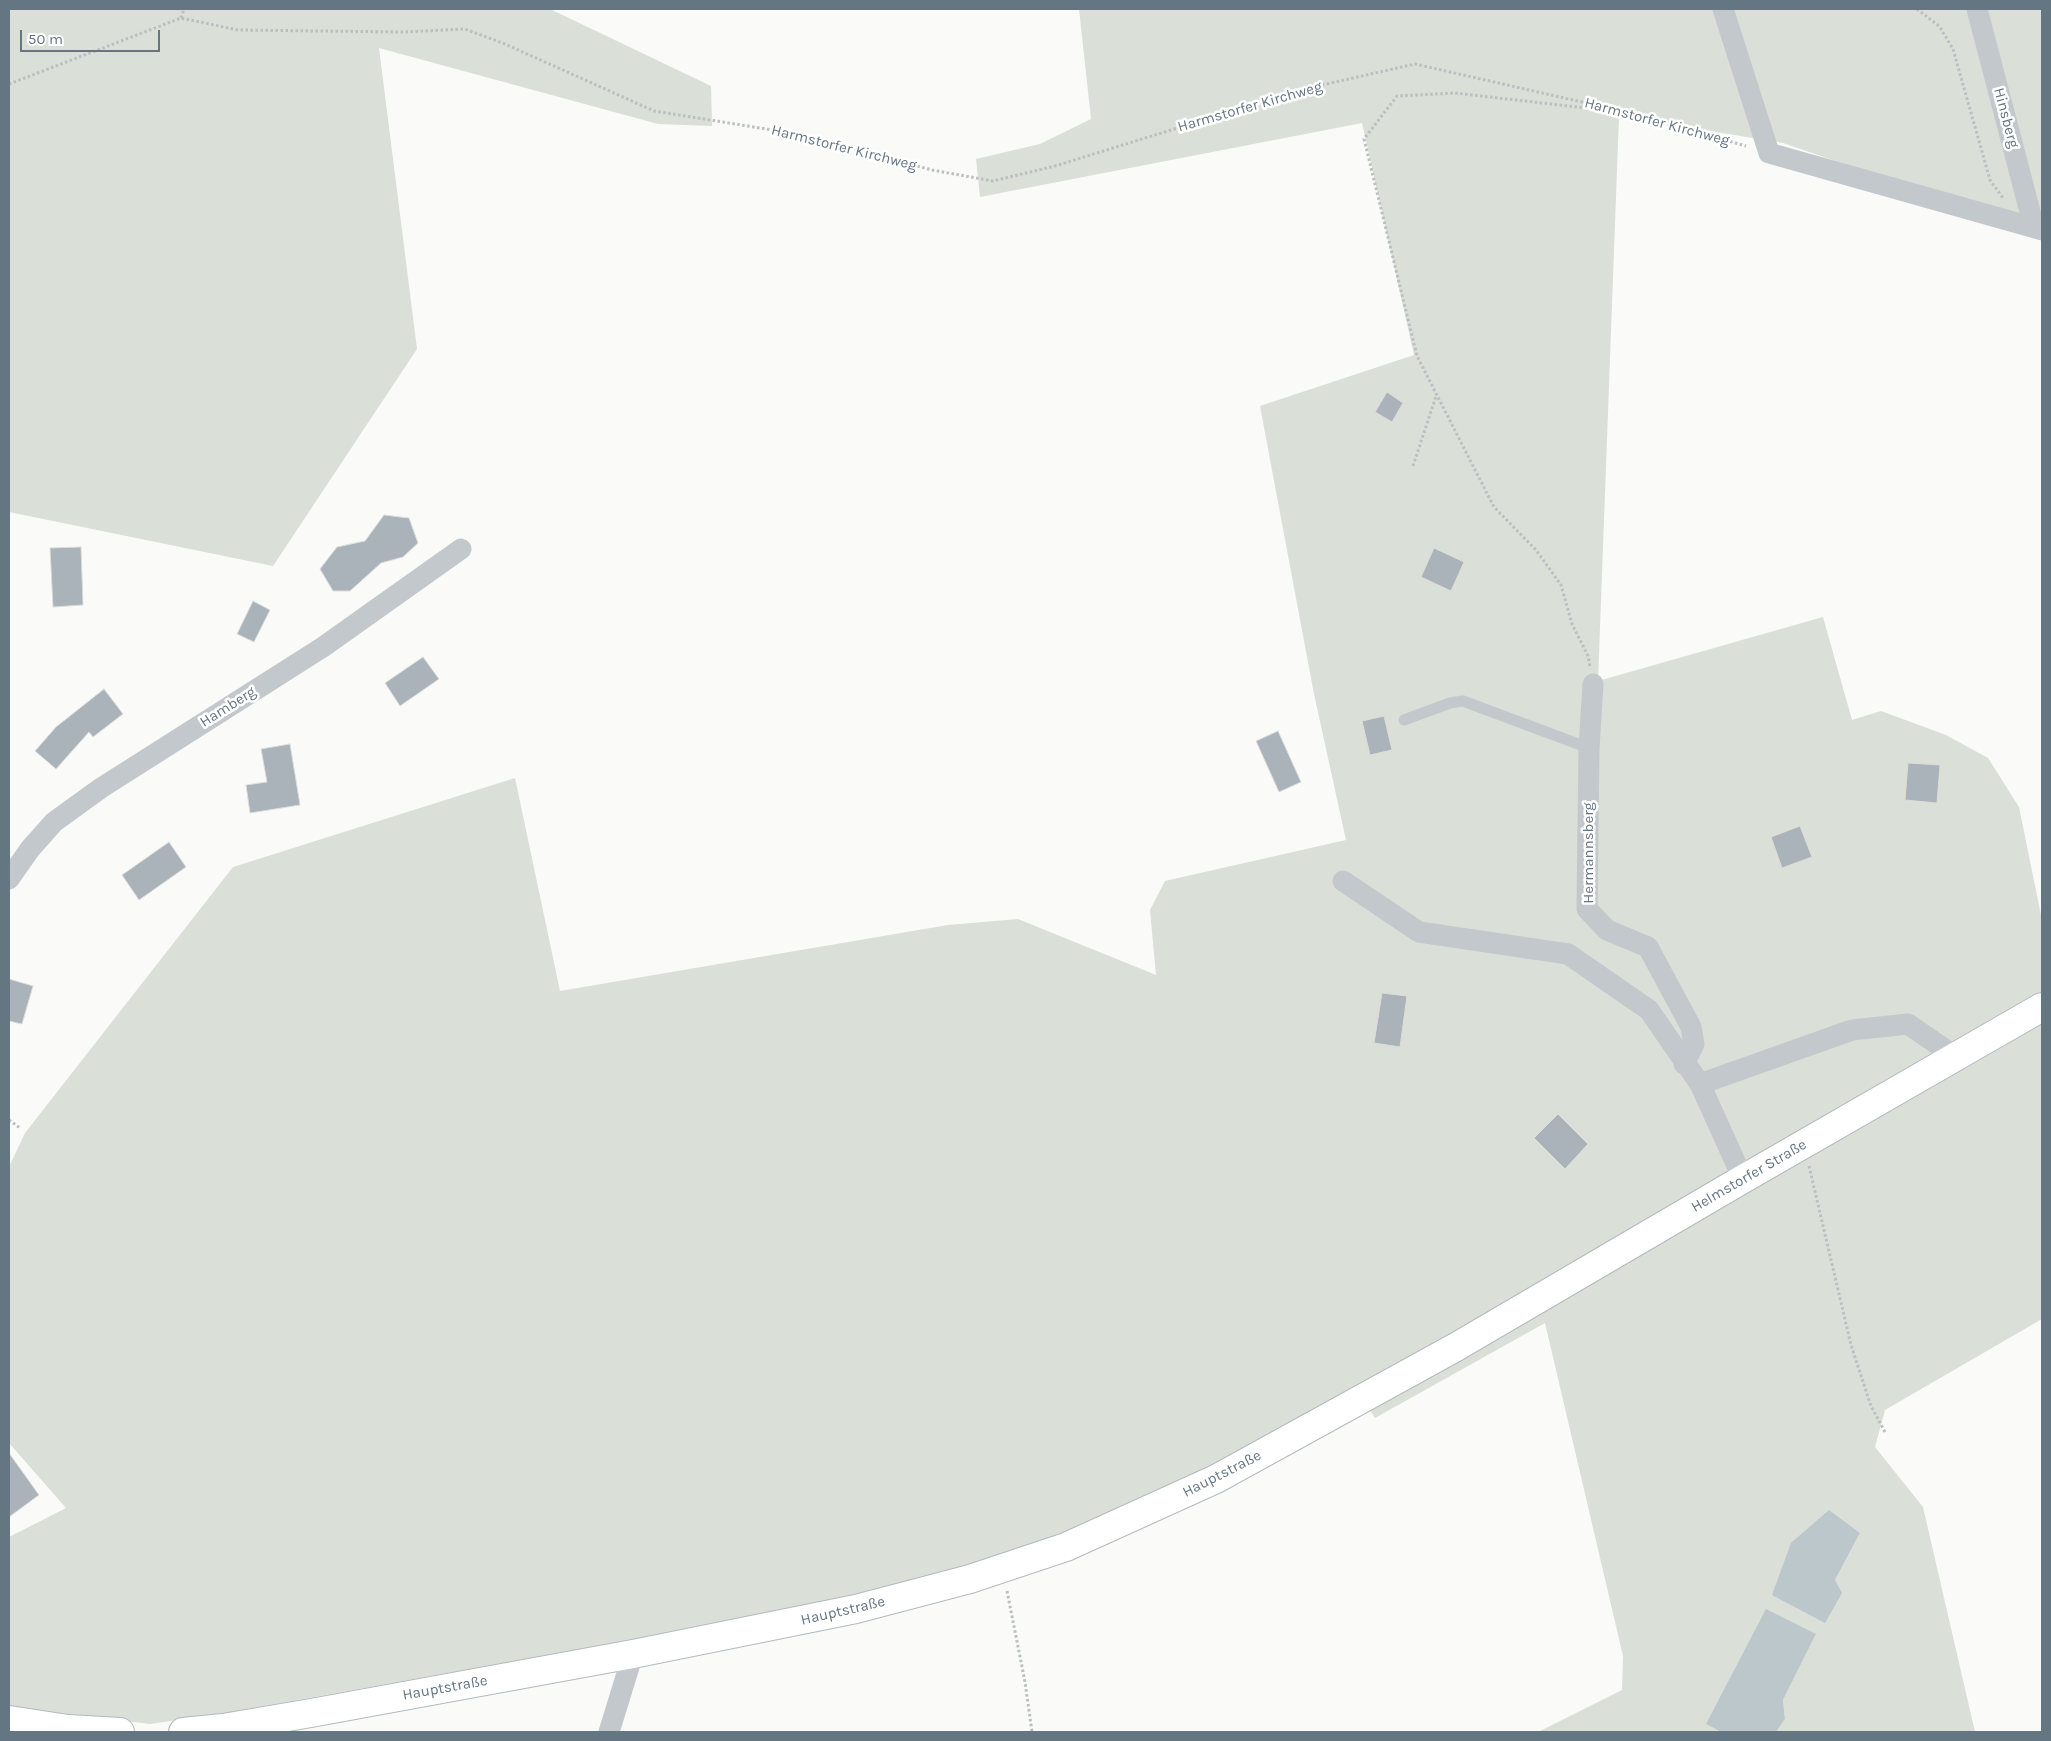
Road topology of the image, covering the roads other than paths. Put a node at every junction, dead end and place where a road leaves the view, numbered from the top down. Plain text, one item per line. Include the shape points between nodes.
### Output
1 (1723, 9) edge
2 (1977, 9) edge
3 (2036, 222) edge
4 (461, 548) dead end
5 (1593, 684) road end
6 (1404, 720) dead end
7 (1589, 748) junction
8 (9, 879) edge
9 (1343, 881) dead end
10 (2042, 1007) edge
11 (1956, 1057) junction
12 (1684, 1064) junction
13 (1700, 1084) junction
14 (1743, 1179) junction
15 (1456, 1347) joint
16 (633, 1654) junction
17 (9, 1720) edge
18 (120, 1732) edge
19 (183, 1732) edge
20 (609, 1732) edge

1 - 3 street via 1769,153
2 - 3 street, Hinsberg
4 - 8 street, Hamberg via 323,647 54,822
5 - 7 street, Hermannsberg
6 - 7 lane via 1463,701
7 - 12 street, Hermannsberg via 1587,909 1607,930 1648,947 1691,1027 1694,1044
9 - 12 street via 1419,932 1568,954 1649,1010
10 - 11 main road, Helmstorfer Straße
11 - 13 street via 1908,1024 1852,1030
11 - 14 main road, Helmstorfer Straße
12 - 13 street
13 - 14 street
14 - 15 main road, Helmstorfer Straße
15 - 16 main road, Hauptstraße via 1216,1479 1066,1547 970,1579 856,1609
16 - 19 main road, Hauptstraße via 311,1713
16 - 20 street
17 - 18 main road via 68,1729

